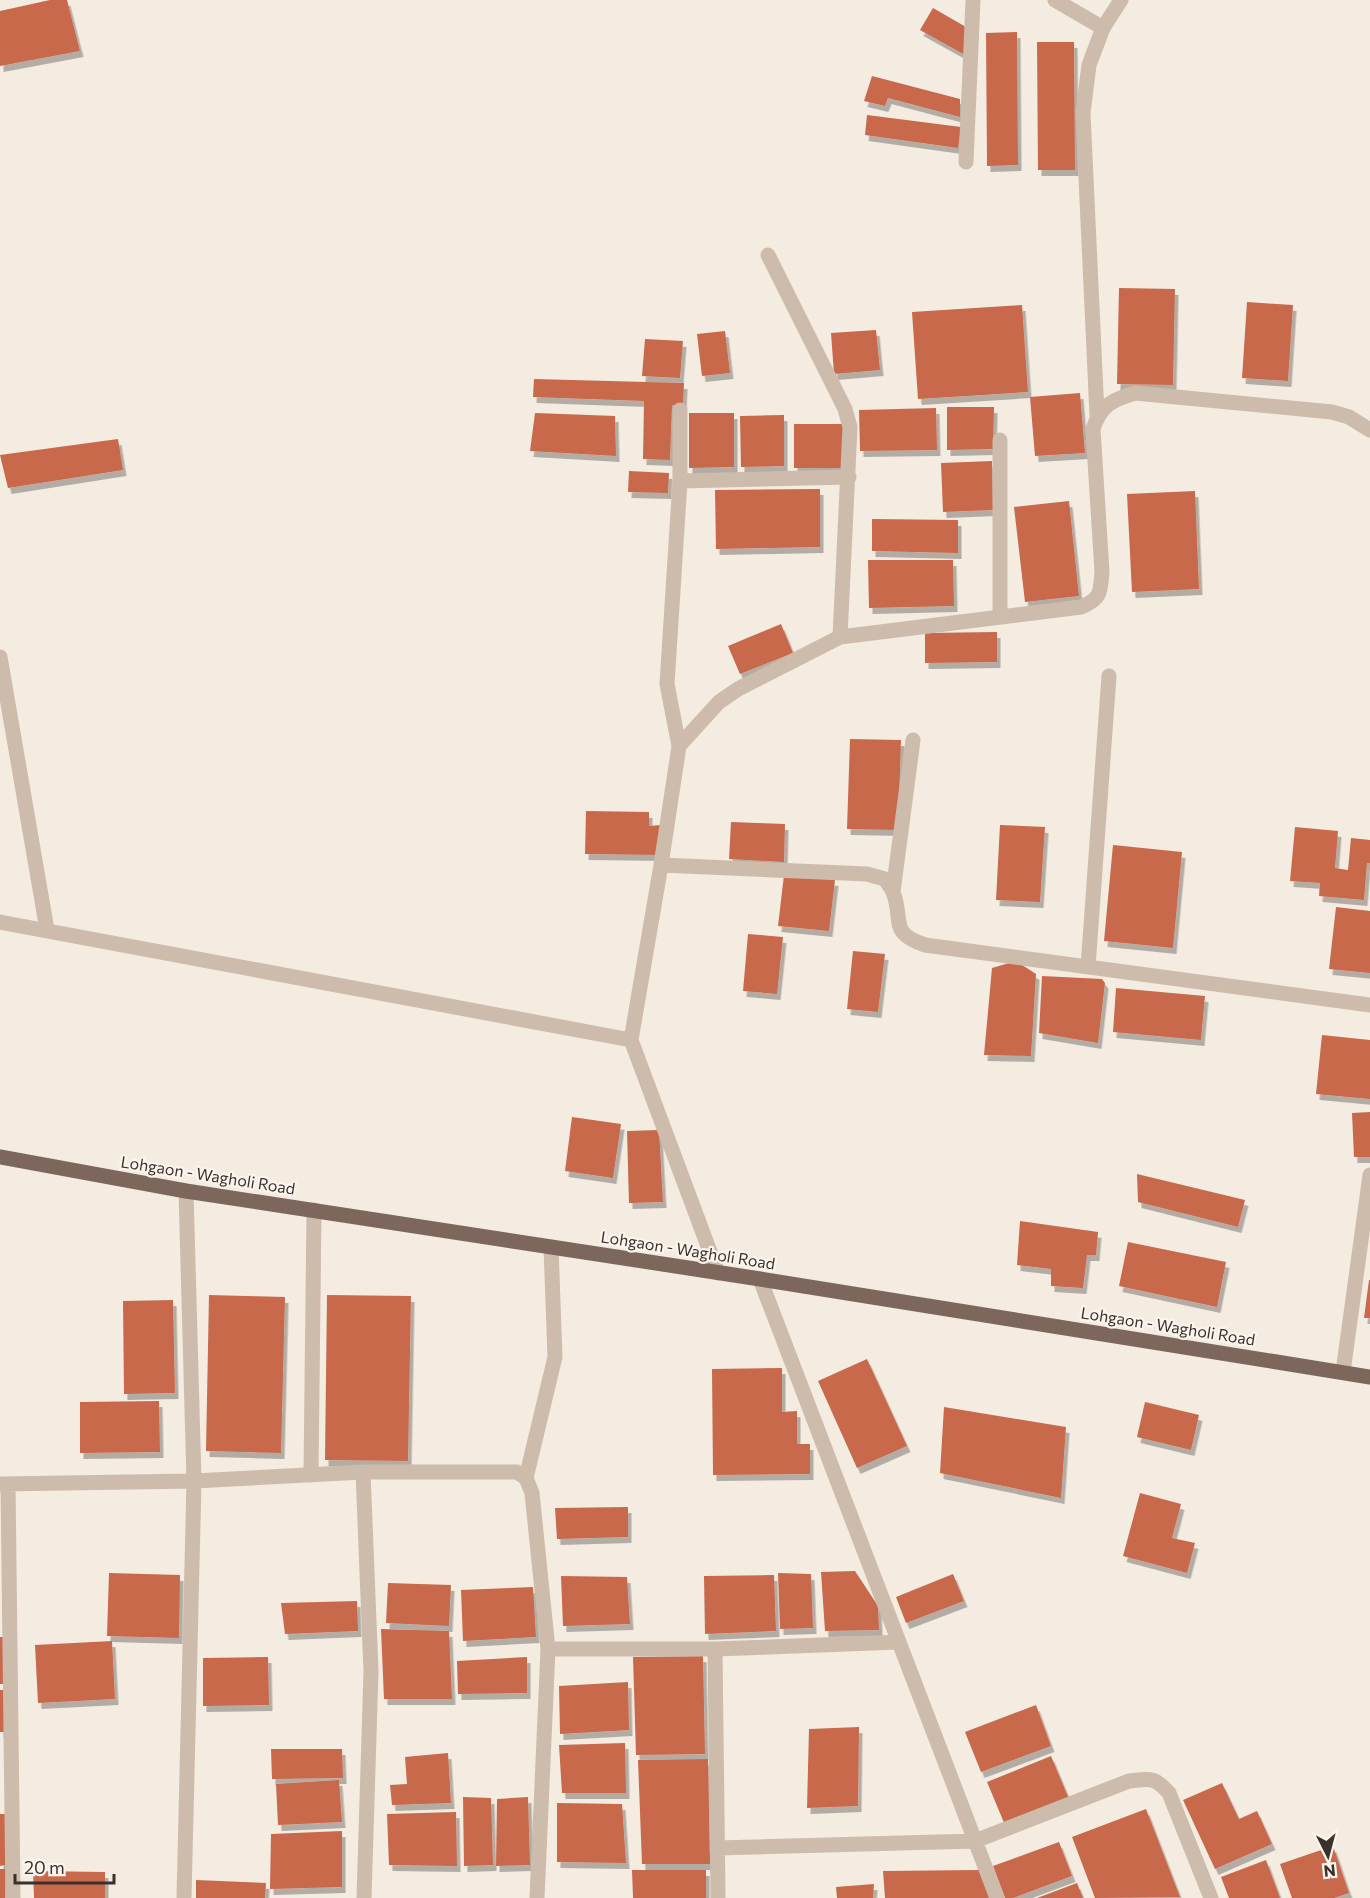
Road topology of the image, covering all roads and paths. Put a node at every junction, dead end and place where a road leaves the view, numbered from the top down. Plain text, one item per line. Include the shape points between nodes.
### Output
1 (973, 0) edge
2 (1055, 0) edge
3 (1121, 0) edge
4 (1103, 28) junction
5 (966, 162) dead end
6 (768, 255) dead end
7 (680, 411) dead end
8 (1097, 415) junction
9 (1370, 430) edge
10 (1000, 440) dead end
11 (849, 477) junction
12 (680, 481) junction
13 (1000, 617) junction
14 (840, 637) junction
15 (0, 657) edge
16 (1109, 676) dead end
17 (913, 740) dead end
18 (680, 746) junction
19 (661, 865) junction
20 (893, 892) junction
21 (0, 922) edge
22 (47, 930) junction
23 (1088, 967) junction
24 (1370, 1005) edge
25 (630, 1040) junction
26 (0, 1157) edge
27 (1370, 1175) edge
28 (186, 1191) junction
29 (314, 1210) junction
30 (551, 1247) junction
31 (718, 1273) junction
32 (760, 1279) junction
33 (1343, 1372) junction
34 (1370, 1377) edge
35 (363, 1472) junction
36 (311, 1475) junction
37 (526, 1478) junction
38 (194, 1480) junction
39 (4, 1484) edge
40 (899, 1642) junction
41 (548, 1649) junction
42 (715, 1649) junction
43 (975, 1841) junction
44 (717, 1848) junction
45 (13, 1898) edge
46 (184, 1898) edge
47 (364, 1898) edge
48 (537, 1898) edge
49 (718, 1898) edge
50 (997, 1898) edge
51 (1211, 1898) edge

1 - 5 street
2 - 4 street
3 - 4 street
4 - 8 street via 1089,65 1083,113
6 - 11 street via 844,409 850,427
7 - 12 street
8 - 9 street via 1116,399 1135,393 1332,412
8 - 13 street via 1093,429 1100,591 1094,601 1081,607
10 - 13 street
11 - 12 street
11 - 14 street
12 - 18 street via 667,684
13 - 14 street
14 - 18 street via 738,689 719,702
15 - 22 street
16 - 23 street
17 - 20 street
18 - 19 street
19 - 20 street via 867,874 885,879
19 - 25 street
20 - 23 street via 900,931 910,940
21 - 22 street
22 - 25 street
23 - 24 street
25 - 31 street
26 - 28 main road, Lohgaon - Wagholi Road
27 - 33 street
28 - 29 main road, Lohgaon - Wagholi Road
28 - 38 street
29 - 30 main road, Lohgaon - Wagholi Road
29 - 36 street
30 - 31 main road, Lohgaon - Wagholi Road
30 - 37 street via 555,1357
31 - 32 main road, Lohgaon - Wagholi Road
32 - 33 main road, Lohgaon - Wagholi Road
32 - 40 street
33 - 34 main road, Lohgaon - Wagholi Road
35 - 36 street
35 - 37 street via 517,1472
35 - 47 street via 370,1671
36 - 38 street
37 - 41 street via 532,1493
38 - 39 street
38 - 46 street
39 - 45 street
40 - 42 street
40 - 43 street
41 - 42 street
41 - 48 street
42 - 44 street
43 - 44 street
43 - 50 street
43 - 51 street via 1129,1781 1147,1779 1158,1782 1168,1793
44 - 49 street

